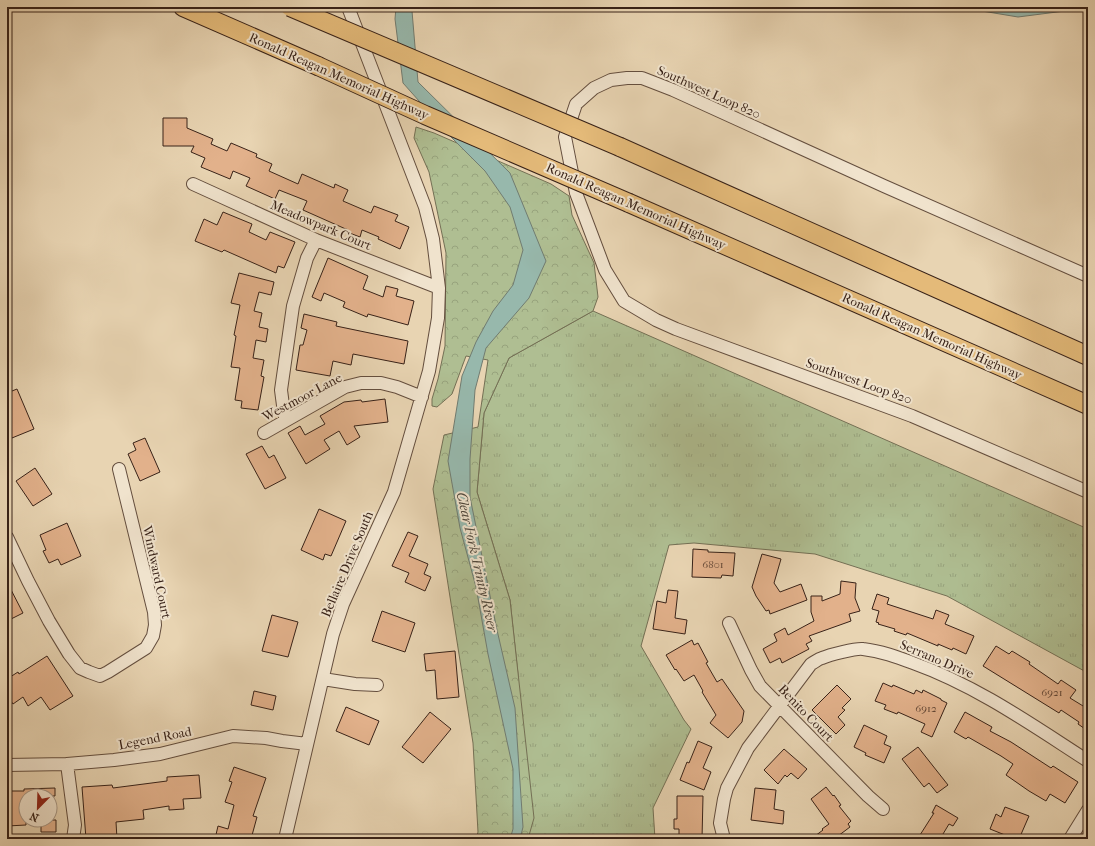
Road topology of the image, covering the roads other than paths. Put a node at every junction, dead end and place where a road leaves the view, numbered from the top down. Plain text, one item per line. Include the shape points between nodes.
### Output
1 (184, 7) edge
2 (290, 7) edge
3 (348, 7) edge
4 (193, 184) dead end
5 (316, 240) junction
6 (1088, 276) edge
7 (439, 288) junction
8 (1088, 356) edge
9 (422, 397) junction
10 (1088, 405) edge
11 (286, 420) junction
12 (264, 433) dead end
13 (119, 469) dead end
14 (1088, 492) edge
15 (8, 544) edge
16 (729, 622) dead end
17 (322, 679) junction
18 (377, 685) dead end
19 (780, 706) junction
20 (307, 744) junction
21 (1088, 761) edge
22 (67, 764) junction
23 (7, 765) edge
24 (883, 809) dead end
25 (1088, 810) edge
26 (73, 839) edge
27 (286, 839) edge
28 (724, 839) edge
29 (1070, 839) edge

1 - 10 highway, Ronald Reagan Memorial Highway, bridge
2 - 8 highway, bridge via 620,147
3 - 7 street, Bellaire Drive South via 425,207 434,239
4 - 5 street, Meadowpark Court
5 - 7 street, Meadowpark Court
5 - 11 street via 307,258 293,306 280,390
6 - 14 street, Southwest Loop 820 via 642,78 611,80 594,88 576,104 565,137 578,199 605,270 624,301 676,329 912,416
7 - 9 street, Bellaire Drive South via 434,348
9 - 11 street, Westmoor Lane via 381,383 361,383 345,387
9 - 17 street, Bellaire Drive South via 394,492 339,614
11 - 12 street, Westmoor Lane
13 - 15 street, Windward Court via 154,612 153,636 146,648 100,676 80,668 69,654
16 - 19 street, Benito Court via 760,686
17 - 18 street
17 - 20 street, Bellaire Drive South
19 - 21 street, Serrano Drive via 811,664 821,658 862,649 890,654 963,684
19 - 24 street, Benito Court
19 - 28 street, Serrano Drive via 748,748 727,788 720,823
20 - 22 street, Legend Road via 233,736 160,754
20 - 27 street, Bellaire Drive South
22 - 23 street, Legend Road
22 - 26 street via 75,825
25 - 29 street

